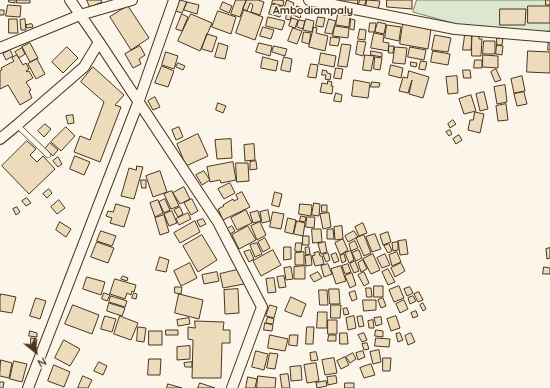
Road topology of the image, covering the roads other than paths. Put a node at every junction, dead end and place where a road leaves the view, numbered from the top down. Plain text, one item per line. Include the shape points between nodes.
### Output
1 (70, 0) edge
2 (132, 0) edge
3 (174, 0) edge
4 (309, 0) edge
5 (80, 15) junction
6 (550, 37) edge
7 (99, 42) junction
8 (0, 48) edge
9 (138, 103) junction
10 (17, 125) junction
11 (0, 139) edge
12 (48, 155) dead end
13 (28, 388) edge
14 (232, 388) edge

1 - 5 street
2 - 5 street
3 - 9 street
4 - 6 street via 455,29
5 - 7 street
5 - 8 street
7 - 9 street
7 - 10 street via 84,67
9 - 13 street
9 - 14 street via 218,222 262,307
10 - 11 street
10 - 12 lane

